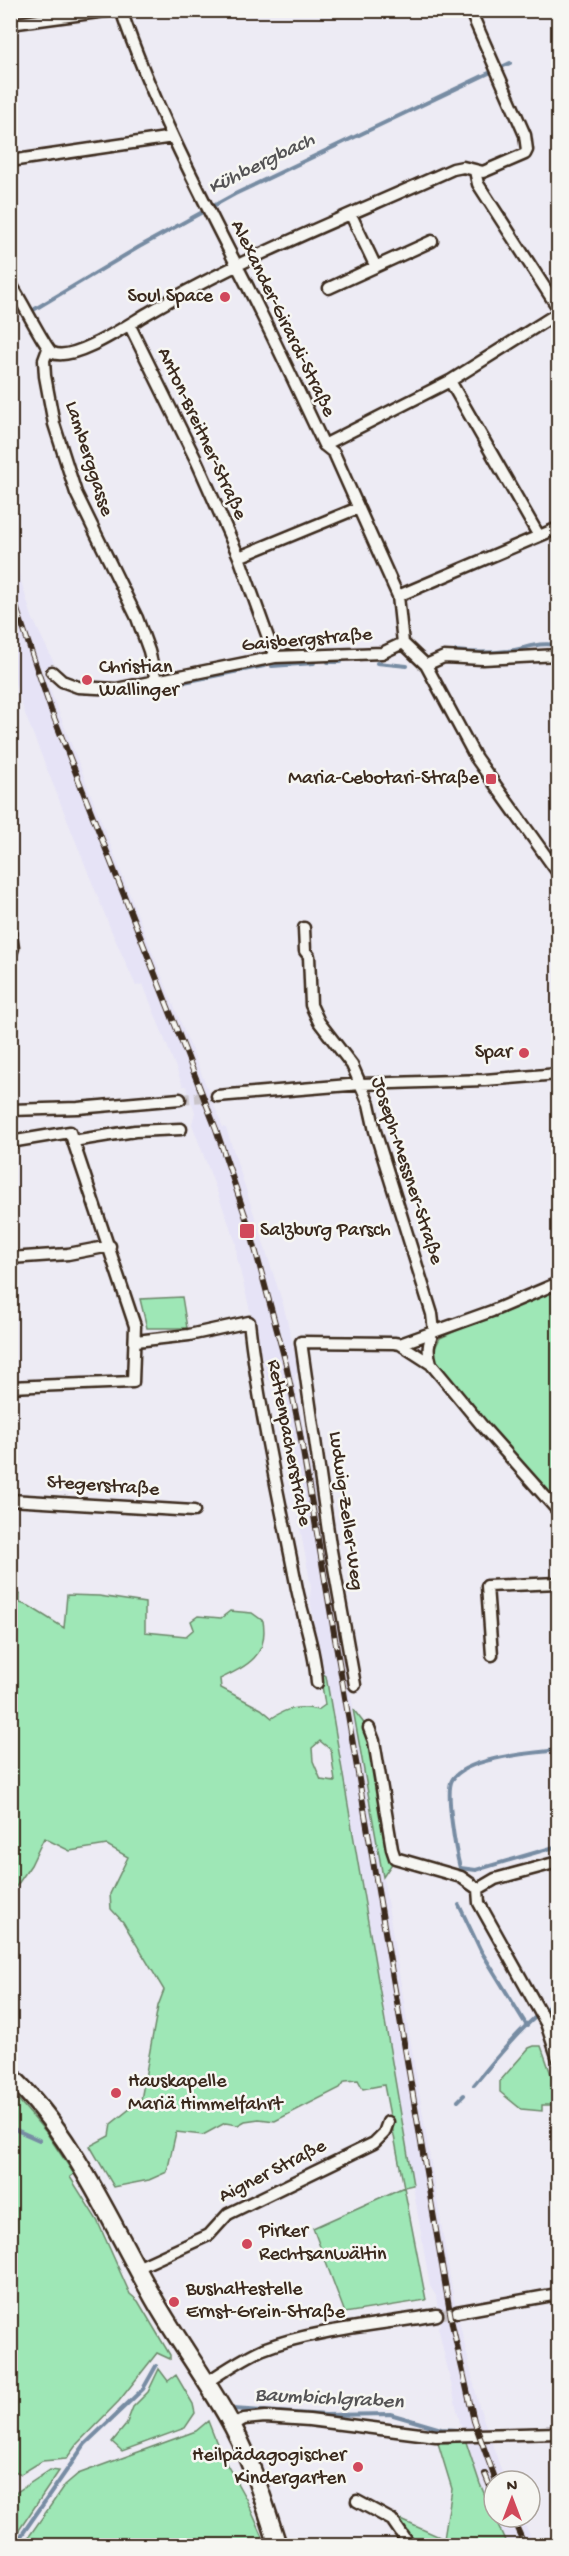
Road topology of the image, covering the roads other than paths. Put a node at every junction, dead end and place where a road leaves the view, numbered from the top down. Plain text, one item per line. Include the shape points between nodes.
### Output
1 (113, 10) edge
2 (121, 10) edge
3 (470, 10) edge
4 (10, 24) edge
5 (173, 137) junction
6 (10, 161) edge
7 (475, 171) junction
8 (351, 214) junction
9 (432, 241) dead end
10 (375, 265) junction
11 (237, 266) junction
12 (10, 283) edge
13 (329, 288) dead end
14 (558, 308) edge
15 (558, 313) edge
16 (130, 326) junction
17 (48, 349) junction
18 (450, 381) junction
19 (324, 445) junction
20 (358, 508) junction
21 (558, 528) edge
22 (539, 536) junction
23 (239, 557) junction
24 (398, 596) junction
25 (403, 643) junction
26 (558, 655) edge
27 (275, 657) junction
28 (426, 665) junction
29 (52, 672) dead end
30 (156, 680) junction
31 (558, 873) edge
32 (304, 928) dead end
33 (10, 930) edge
34 (10, 956) edge
35 (558, 1074) edge
36 (361, 1084) junction
37 (217, 1096) tunnel mouth
38 (180, 1099) tunnel mouth
39 (10, 1110) edge
40 (181, 1129) dead end
41 (71, 1136) junction
42 (10, 1142) edge
43 (110, 1246) junction
44 (10, 1258) edge
45 (558, 1283) edge
46 (434, 1331) junction
47 (136, 1341) junction
48 (400, 1344) junction
49 (431, 1364) junction
50 (10, 1387) edge
51 (10, 1500) edge
52 (194, 1511) dead end
53 (558, 1511) edge
54 (558, 1583) edge
55 (492, 1655) dead end
56 (317, 1683) dead end
57 (355, 1685) dead end
58 (369, 1728) dead end
59 (558, 1862) edge
60 (478, 1889) junction
61 (558, 2059) edge
62 (10, 2075) edge
63 (388, 2122) dead end
64 (137, 2268) junction
65 (558, 2294) edge
66 (457, 2312) tunnel mouth
67 (437, 2315) tunnel mouth
68 (207, 2382) junction
69 (232, 2426) junction
70 (558, 2433) edge
71 (357, 2501) dead end
72 (278, 2546) edge
73 (410, 2546) edge

1 - 4 street
2 - 5 street, Alexander-Girardi-Straße
3 - 7 street via 525,135 527,150 483,172
5 - 6 street
5 - 11 street, Alexander-Girardi-Straße
7 - 8 street via 453,169
7 - 14 street via 478,184
8 - 10 street
8 - 11 street
9 - 10 street
10 - 13 street
11 - 16 street
11 - 19 street, Alexander-Girardi-Straße
12 - 17 street
15 - 18 street
16 - 17 street via 74,351 57,354
16 - 23 street, Anton-Breitner-Straße
17 - 30 street, Lamberggasse via 45,376 54,424 76,493 137,618
18 - 19 street
18 - 22 street
19 - 20 street, Alexander-Girardi-Straße via 334,453
20 - 23 street
20 - 24 street, Alexander-Girardi-Straße
21 - 22 street
22 - 24 street
23 - 27 street, Anton-Breitner-Straße
24 - 25 street, Alexander-Girardi-Straße
25 - 27 street, Gaisbergstraße via 382,653
25 - 28 street
26 - 28 street via 444,657
27 - 30 street, Gaisbergstraße
28 - 31 street via 476,758
29 - 30 street, Gaisbergstraße via 78,687 101,689
32 - 36 street, Joseph-Messner-Straße via 310,1005
33 - 34 street
35 - 36 street
36 - 37 street
36 - 46 street, Joseph-Messner-Straße
38 - 39 street
40 - 41 street
41 - 42 street
41 - 43 street
43 - 44 street
43 - 47 street
45 - 46 street
46 - 48 street
46 - 49 street, Joseph-Messner-Straße via 429,1342
47 - 50 street via 133,1382
47 - 56 street, Rettenpacherstraße via 249,1322 267,1436
48 - 49 street
48 - 57 street, Ludwig-Zeller-Weg via 301,1341
49 - 53 street
51 - 52 street, Stegerstraße
54 - 55 street via 487,1586
58 - 60 street via 396,1858 461,1876
59 - 60 street via 495,1879
60 - 61 street via 479,1903 536,2003
62 - 64 main road via 66,2142
63 - 64 street, Aigner Straße via 374,2143 228,2214 210,2235
64 - 68 main road via 189,2359
65 - 66 street
67 - 68 street via 275,2345
68 - 69 main road
69 - 70 street via 244,2419 265,2417 436,2436
69 - 72 main road via 253,2469
71 - 73 street via 392,2520

